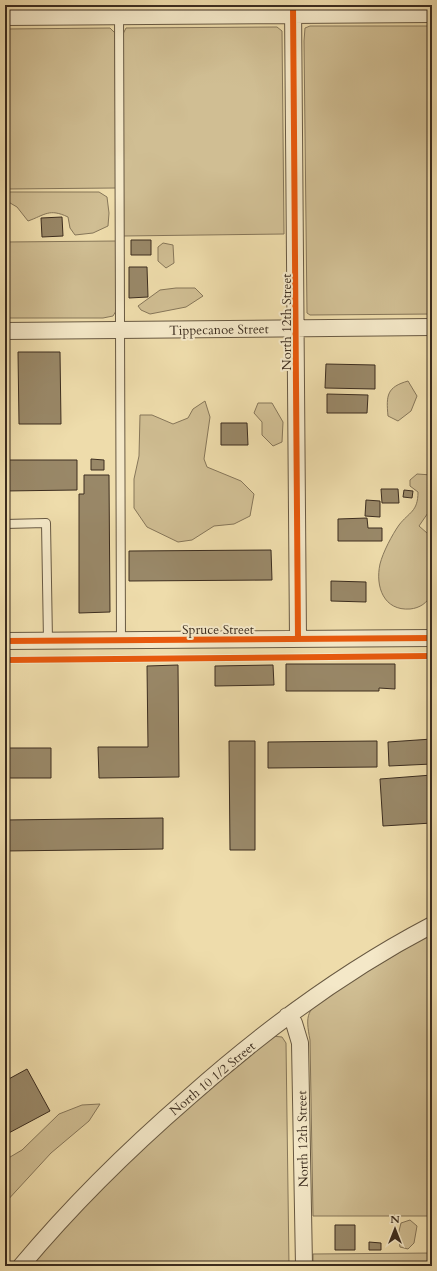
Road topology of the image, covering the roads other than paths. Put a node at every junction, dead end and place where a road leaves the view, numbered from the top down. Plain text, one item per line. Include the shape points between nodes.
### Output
1 (293, 10) edge
2 (119, 11) edge
3 (432, 14) edge
4 (5, 17) edge
5 (432, 327) edge
6 (297, 328) junction
7 (5, 331) edge
8 (120, 331) junction
9 (5, 524) edge
10 (432, 638) edge
11 (298, 639) junction
12 (122, 640) junction
13 (5, 641) edge
14 (48, 641) junction
15 (432, 925) edge
16 (287, 1016) junction
17 (21, 1266) edge
18 (304, 1266) edge

1 - 2 street
1 - 3 street
1 - 6 street, North 12th Street
2 - 4 street
2 - 8 lane
5 - 6 street, Tippecanoe Street
6 - 8 street, Tippecanoe Street
6 - 11 street, North 12th Street
7 - 8 street, Tippecanoe Street
8 - 12 lane
9 - 14 lane via 46,524
10 - 11 street, Spruce Street
11 - 12 street, Spruce Street
12 - 14 street, Spruce Street
13 - 14 street, Spruce Street
15 - 16 street, North 10 1/2 Street via 409,936 324,989
16 - 17 street, North 10 1/2 Street via 154,1126 50,1230
16 - 18 street, North 12th Street via 294,1023 300,1043

